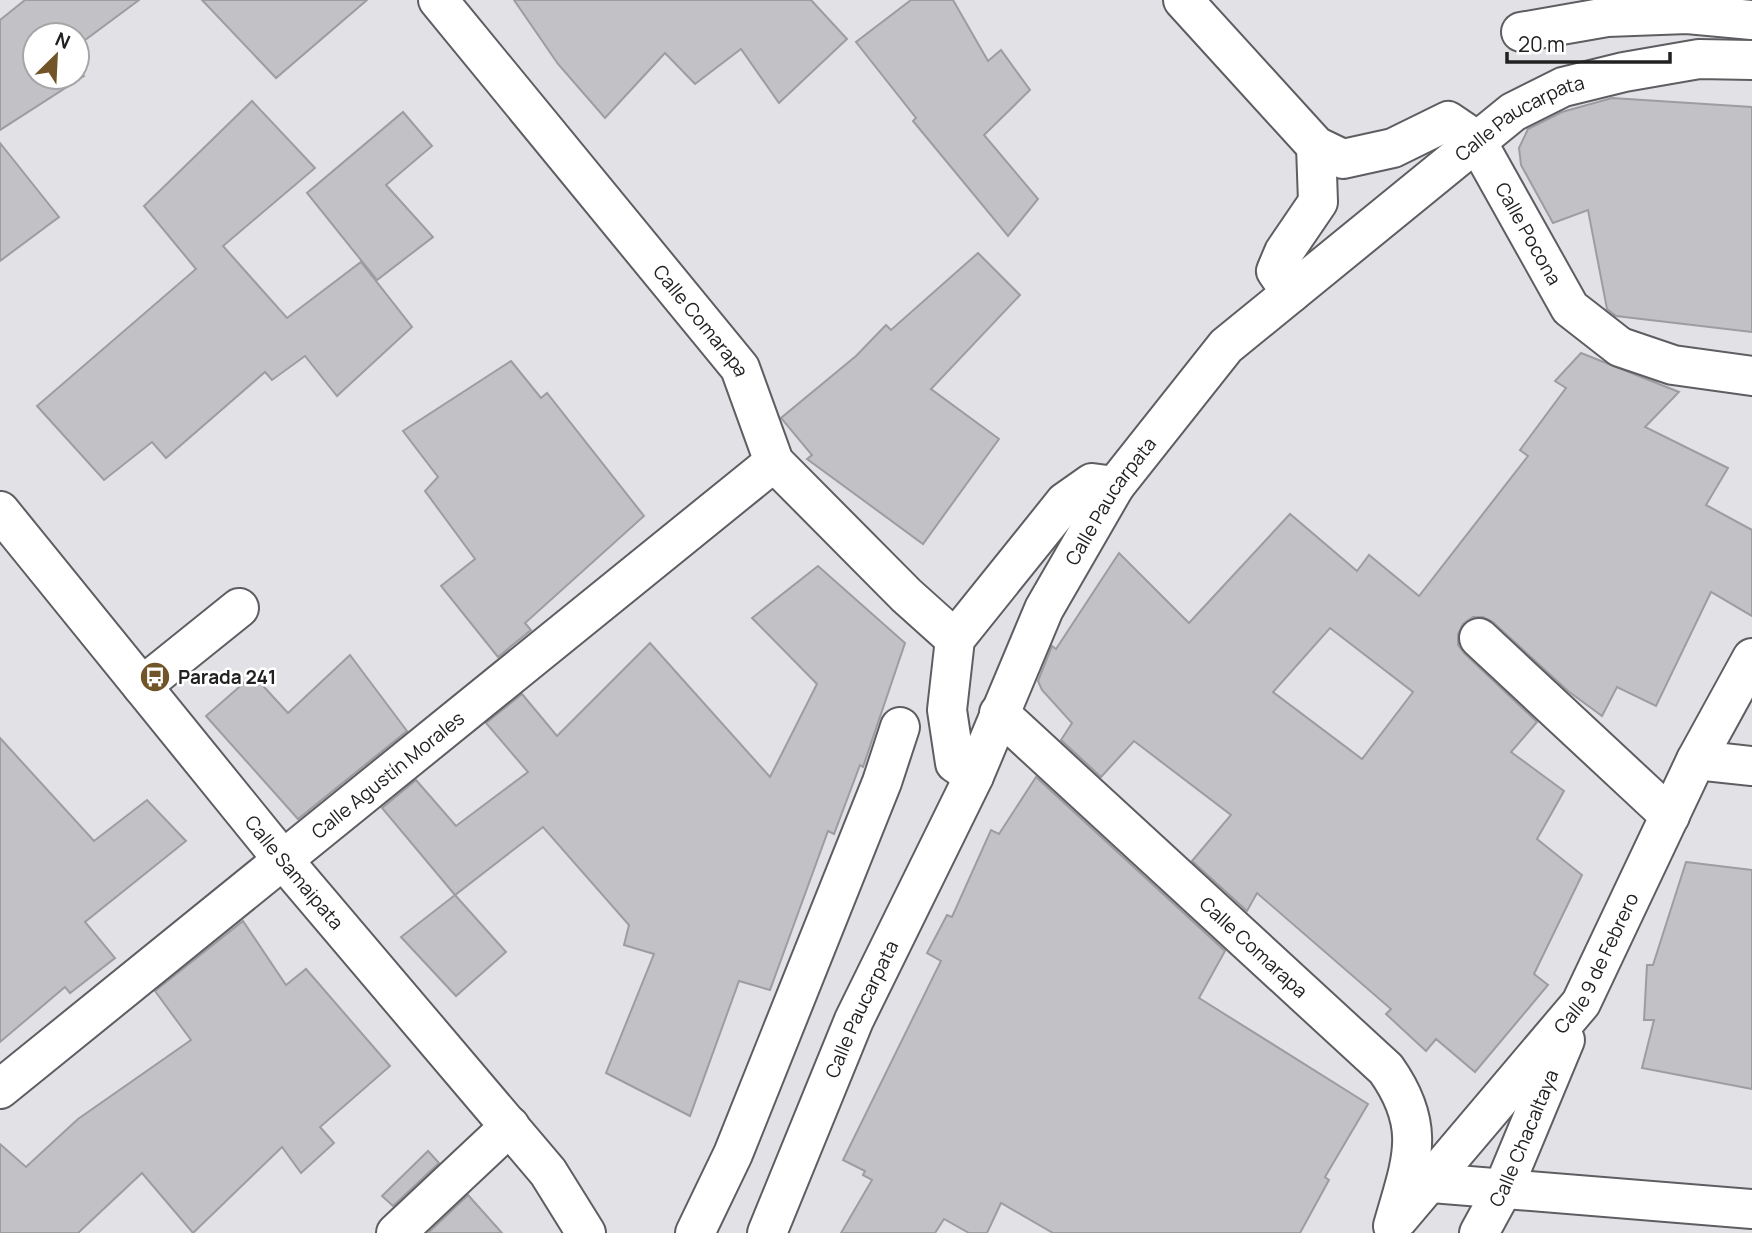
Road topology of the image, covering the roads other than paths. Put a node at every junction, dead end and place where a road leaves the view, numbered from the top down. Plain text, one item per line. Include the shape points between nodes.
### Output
1 (438, 0) edge
2 (1183, 0) edge
3 (1752, 19) edge
4 (1521, 32) dead end
5 (1752, 60) edge
6 (1476, 140) junction
7 (1315, 146) junction
8 (1291, 293) junction
9 (1752, 376) edge
10 (774, 462) junction
11 (1115, 486) junction
12 (0, 511) edge
13 (239, 608) dead end
14 (1479, 638) dead end
15 (956, 639) junction
16 (1752, 658) edge
17 (142, 686) junction
18 (999, 713) junction
19 (900, 727) dead end
20 (1696, 760) junction
21 (1752, 766) edge
22 (974, 776) junction
23 (1670, 816) junction
24 (284, 860) junction
25 (1581, 1003) junction
26 (0, 1089) edge
27 (510, 1126) junction
28 (1432, 1183) junction
29 (1503, 1189) junction
30 (1752, 1209) edge
31 (1390, 1229) edge
32 (396, 1233) edge
33 (586, 1233) edge
34 (695, 1233) edge
35 (767, 1233) edge
36 (1479, 1233) edge

1 - 10 street, Calle Comarapa via 740,368
2 - 7 street, Calle Pocona
3 - 4 street via 1607,16
5 - 6 street, Calle Paucarpata via 1699,60 1563,87 1513,112
6 - 7 street, Calle Pocona via 1448,121 1393,148 1343,159
6 - 8 street, Calle Paucarpata
6 - 9 street, Calle Pocona via 1570,309 1620,347 1673,365
7 - 8 street via 1318,202 1276,271
8 - 11 street, Calle Paucarpata via 1226,346
10 - 15 street, Calle Comarapa
10 - 24 street, Calle Agustín Morales
11 - 15 street via 1092,483 1065,502
11 - 18 street, Calle Paucarpata via 1044,609
12 - 17 street, Calle Samaipata
13 - 17 street
14 - 23 street
15 - 22 street via 947,710 955,763
16 - 20 street, Calle 9 de Febrero
17 - 24 street, Calle Samaipata
18 - 22 street, Calle Paucarpata
18 - 31 street, Calle Comarapa via 1386,1069 1402,1092 1414,1135 1407,1177
19 - 34 street via 733,1154
20 - 21 street
20 - 23 street, Calle 9 de Febrero
22 - 35 street, Calle Paucarpata via 854,1020
23 - 25 street, Calle 9 de Febrero
24 - 26 street, Calle Agustín Morales
24 - 27 street, Calle Samaipata
25 - 28 street, Calle 9 de Febrero
25 - 29 street, Calle Chacaltaya
27 - 32 street
27 - 33 street, Calle Samaipata via 548,1172
28 - 29 street
28 - 31 street, Calle 9 de Febrero
29 - 30 street
29 - 36 street, Calle Chacaltaya

